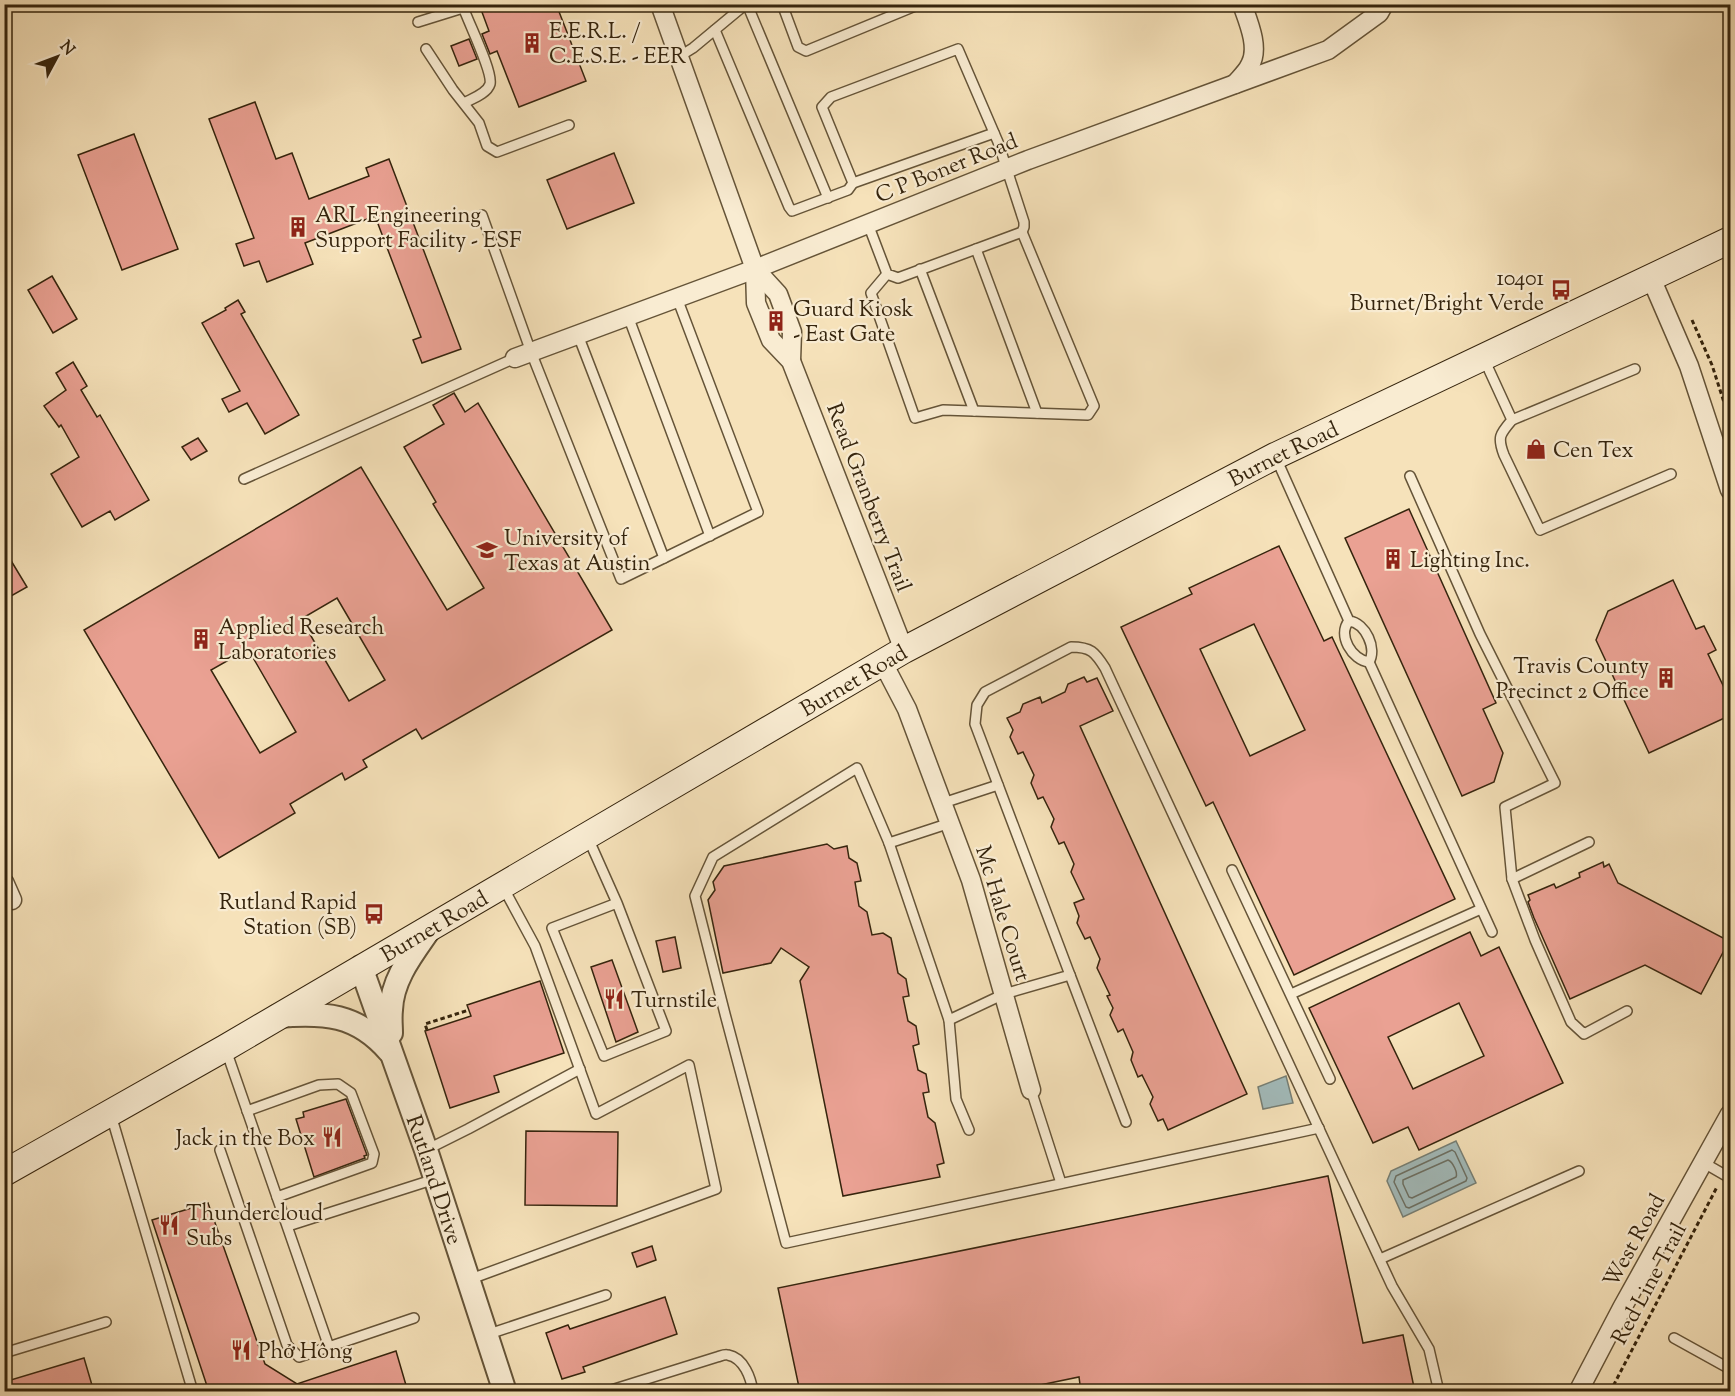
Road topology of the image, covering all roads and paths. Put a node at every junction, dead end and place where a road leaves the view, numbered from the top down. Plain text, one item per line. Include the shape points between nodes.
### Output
1 (660, 4) edge
2 (746, 4) edge
3 (782, 4) edge
4 (920, 4) edge
5 (1242, 4) edge
6 (1384, 4) edge
7 (463, 6) edge
8 (418, 22) dead end
9 (715, 30) junction
10 (426, 49) dead end
11 (680, 56) junction
12 (1235, 84) junction
13 (464, 103) junction
14 (569, 125) dead end
15 (994, 133) junction
16 (1006, 170) junction
17 (853, 183) junction
18 (828, 198) junction
19 (482, 215) dead end
20 (868, 224) junction
21 (1022, 232) junction
22 (1731, 240) edge
23 (976, 249) junction
24 (755, 269) junction
25 (920, 269) junction
26 (887, 274) junction
27 (1651, 278) junction
28 (677, 298) junction
29 (628, 316) junction
30 (1692, 320) dead end
31 (578, 334) junction
32 (523, 355) junction
33 (1483, 357) junction
34 (1635, 369) dead end
35 (974, 411) junction
36 (1037, 413) junction
37 (1512, 420) junction
38 (1731, 421) edge
39 (1275, 456) junction
40 (1671, 474) dead end
41 (1410, 476) dead end
42 (244, 479) dead end
43 (1731, 490) edge
44 (710, 536) junction
45 (664, 558) junction
46 (1350, 621) junction
47 (893, 657) junction
48 (1369, 662) junction
49 (998, 785) junction
50 (943, 803) junction
51 (950, 824) junction
52 (587, 836) junction
53 (1589, 842) dead end
54 (890, 843) junction
55 (1232, 870) dead end
56 (1512, 879) junction
57 (502, 885) junction
58 (617, 903) junction
59 (1481, 909) junction
60 (433, 925) junction
61 (1492, 932) dead end
62 (361, 967) junction
63 (1070, 975) junction
64 (1004, 994) junction
65 (1291, 994) junction
66 (469, 1010) dead end
67 (1627, 1011) dead end
68 (276, 1017) junction
69 (949, 1020) junction
70 (427, 1030) dead end
71 (225, 1048) junction
72 (393, 1056) junction
73 (580, 1068) junction
74 (1329, 1079) dead end
75 (1031, 1090) joint
76 (247, 1111) junction
77 (110, 1112) junction
78 (1731, 1114) edge
79 (1126, 1122) dead end
80 (1319, 1128) junction
81 (969, 1130) dead end
82 (220, 1150) dead end
83 (426, 1150) junction
84 (1704, 1163) junction
85 (1579, 1171) dead end
86 (4, 1173) edge
87 (1731, 1178) edge
88 (435, 1179) junction
89 (1061, 1184) junction
90 (1716, 1190) dead end
91 (277, 1197) junction
92 (288, 1226) junction
93 (1380, 1259) junction
94 (468, 1280) junction
95 (606, 1295) dead end
96 (414, 1317) dead end
97 (106, 1322) dead end
98 (486, 1335) junction
99 (1674, 1338) dead end
100 (329, 1347) junction
101 (4, 1353) edge
102 (1731, 1369) edge
103 (193, 1392) edge
104 (505, 1392) edge
105 (605, 1392) edge
106 (753, 1392) edge
107 (1439, 1392) edge
108 (1578, 1392) edge
109 (1610, 1392) edge

1 - 11 street, Read Granberry Trail
2 - 9 lane
2 - 18 lane
3 - 4 lane via 798,46 806,51
5 - 12 street via 1253,48 1251,64
6 - 12 street, C P Boner Road via 1379,13 1328,50
7 - 8 lane
7 - 13 lane via 489,71 490,84 485,92
9 - 11 lane
9 - 18 lane via 789,207 792,211
10 - 13 lane
11 - 24 street, Read Granberry Trail
12 - 16 street, C P Boner Road
13 - 14 lane via 479,123 487,146 497,152
15 - 16 lane
15 - 17 lane
15 - 17 lane via 958,49 831,97 822,107
16 - 20 street, C P Boner Road
16 - 21 lane via 1024,222
17 - 18 lane via 848,190
19 - 32 lane
20 - 24 street, C P Boner Road
20 - 26 lane
21 - 23 lane
21 - 36 lane via 1094,406 1088,415
22 - 27 main road, Burnet Road
23 - 25 lane
23 - 36 lane
24 - 28 street, C P Boner Road
24 - 47 street, Read Granberry Trail via 756,303 771,340 791,361
25 - 26 lane via 898,278
25 - 35 lane
26 - 35 lane via 871,293 915,418 943,410
27 - 33 main road, Burnet Road
27 - 43 street via 1689,366
28 - 29 street, C P Boner Road
28 - 44 lane via 758,512
29 - 31 street, C P Boner Road
29 - 44 lane
30 - 38 path
31 - 32 street, C P Boner Road
31 - 45 lane
32 - 42 lane
32 - 45 lane via 621,579
33 - 37 lane
33 - 39 main road, Burnet Road
34 - 37 lane
35 - 36 lane
37 - 40 lane via 1502,431 1499,442 1540,530
39 - 46 lane
39 - 47 main road, Burnet Road
41 - 56 lane via 1480,634 1555,783 1505,807
44 - 45 lane
46 - 48 lane via 1360,625 1367,637 1372,651
46 - 48 lane via 1344,633 1348,644 1355,656
47 - 50 street, Mc Hale Court via 907,709
47 - 52 main road, Burnet Road
48 - 59 lane
49 - 50 lane
49 - 63 lane
49 - 80 lane via 975,724 977,705 985,692 1071,647 1096,653
50 - 51 street, Mc Hale Court
51 - 54 lane
51 - 64 street, Mc Hale Court via 971,880
52 - 57 main road, Burnet Road
52 - 58 lane
53 - 56 lane
54 - 69 lane
54 - 89 lane via 857,768 713,858 695,896 786,1243
55 - 65 lane
56 - 67 lane via 1571,1022 1584,1034
57 - 60 main road, Burnet Road
57 - 73 lane via 535,946
58 - 58 lane via 666,1031 604,1056 552,928
59 - 61 lane
59 - 65 lane
60 - 62 main road, Burnet Road
60 - 72 street via 393,993
62 - 68 main road, Burnet Road
62 - 72 street, Rutland Drive
63 - 64 lane
63 - 79 lane
64 - 69 lane
64 - 75 street, Mc Hale Court
65 - 74 lane
66 - 70 path via 425,1024
68 - 71 main road, Burnet Road
68 - 72 street via 340,1017 369,1032
69 - 81 lane via 956,1099
71 - 76 lane
71 - 77 main road, Burnet Road
72 - 83 street, Rutland Drive
73 - 83 lane
73 - 94 lane via 596,1114 689,1065 716,1189
75 - 89 lane, Mc Hale Court
76 - 91 lane
76 - 91 lane via 319,1084 338,1084 351,1093 374,1154 372,1163
77 - 86 main road, Burnet Road
77 - 103 lane
78 - 84 street, West Road
80 - 89 lane
80 - 93 lane
82 - 100 lane via 286,1345 299,1357
83 - 88 street, Rutland Drive
84 - 87 lane
84 - 108 street, West Road
85 - 93 lane
88 - 92 lane
88 - 94 street, Rutland Drive
90 - 109 path, Red Line Trail
91 - 92 lane
92 - 100 lane
93 - 107 lane via 1429,1350
94 - 98 street, Rutland Drive
95 - 98 lane
96 - 100 lane
97 - 101 lane
98 - 104 street, Rutland Drive
99 - 102 lane
105 - 106 lane via 728,1355 743,1364

